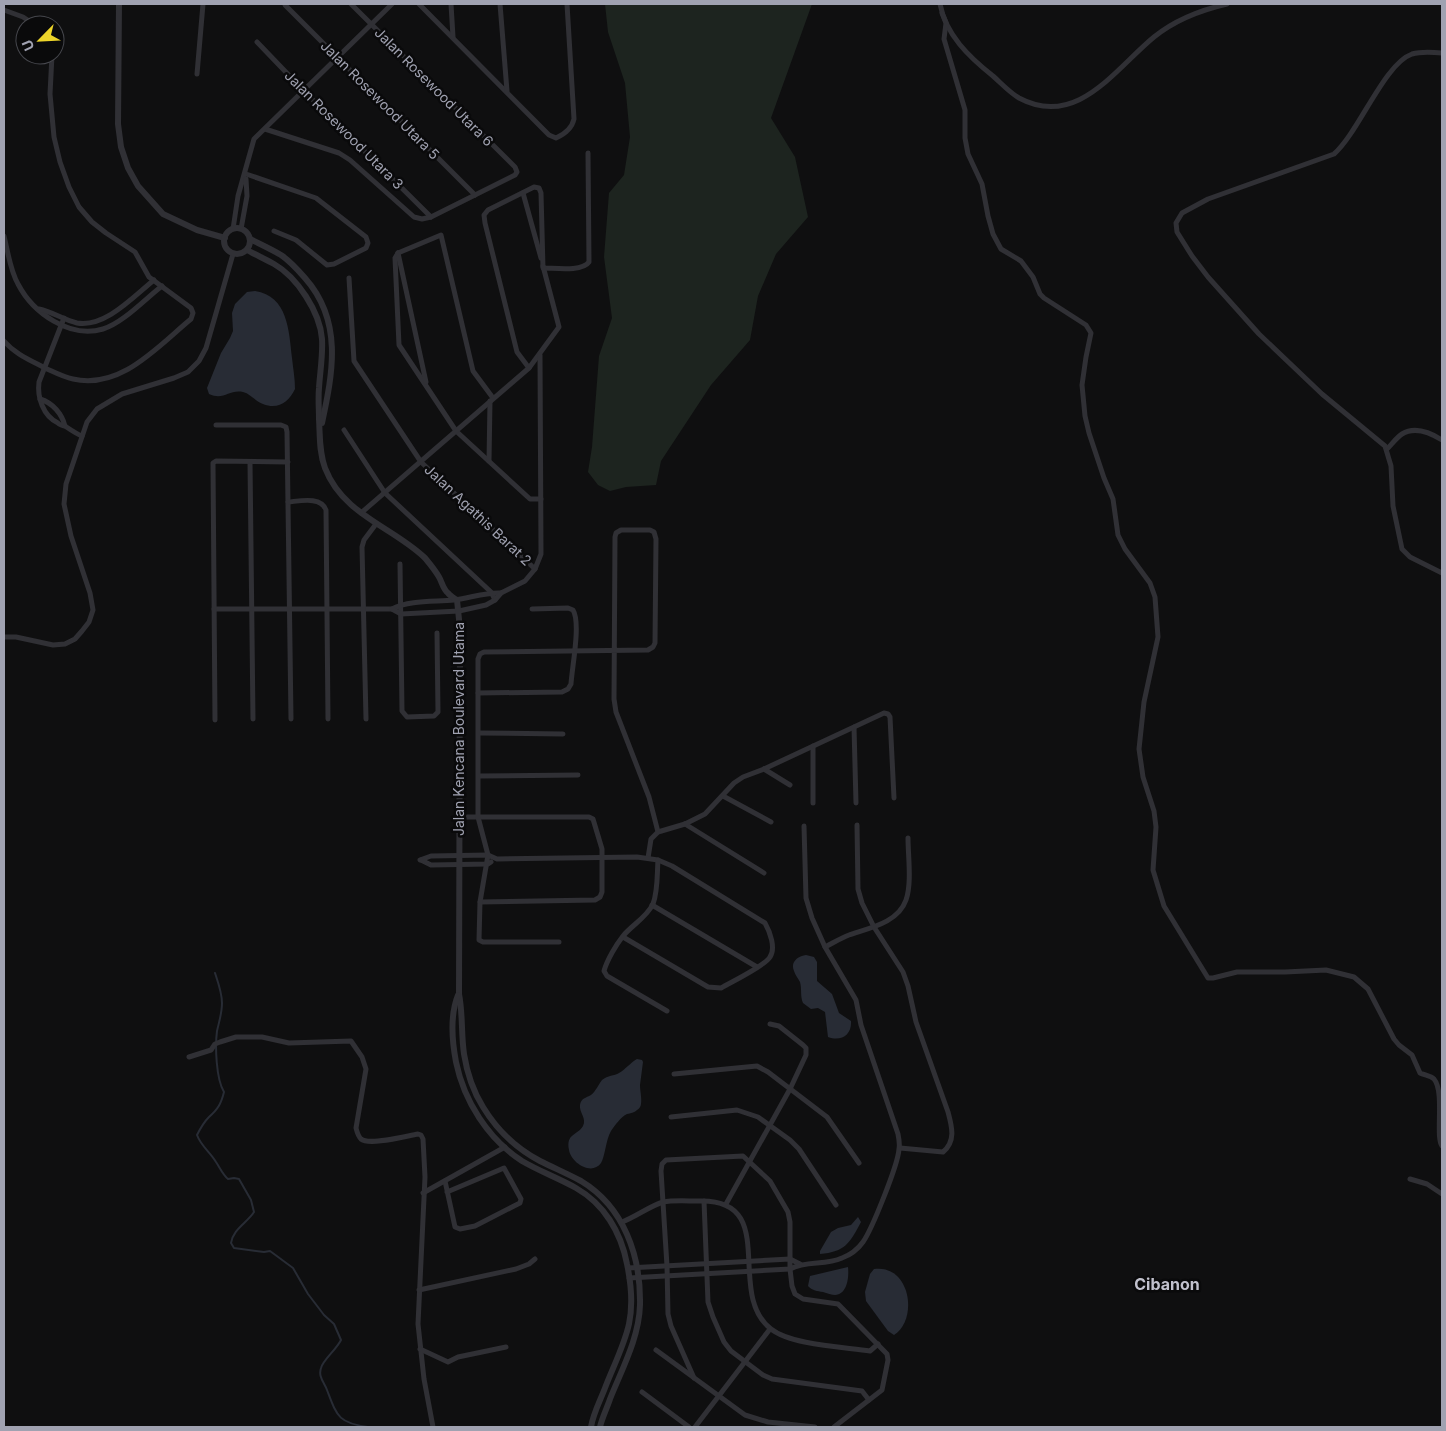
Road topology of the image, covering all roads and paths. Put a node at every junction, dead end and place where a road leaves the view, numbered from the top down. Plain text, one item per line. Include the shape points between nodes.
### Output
1 (118, 4) edge
2 (202, 4) edge
3 (351, 4) edge
4 (392, 4) edge
5 (419, 4) edge
6 (451, 4) edge
7 (500, 4) edge
8 (567, 4) edge
9 (940, 4) edge
10 (1227, 4) edge
11 (285, 5) edge
12 (4, 10) edge
13 (942, 13) junction
14 (16, 15) edge
15 (371, 24) junction
16 (454, 37) junction
17 (257, 42) dead end
18 (1442, 53) edge
19 (338, 58) junction
20 (51, 65) edge
21 (198, 74) dead end
22 (304, 91) junction
23 (506, 92) junction
24 (265, 129) junction
25 (588, 153) dead end
26 (246, 174) junction
27 (523, 193) junction
28 (475, 195) junction
29 (431, 217) junction
30 (233, 229) junction
31 (241, 229) junction
32 (274, 231) dead end
33 (225, 238) junction
34 (4, 239) edge
35 (250, 239) junction
36 (247, 250) junction
37 (398, 253) junction
38 (233, 254) junction
39 (543, 268) junction
40 (348, 278) dead end
41 (154, 280) junction
42 (162, 286) junction
43 (39, 309) junction
44 (64, 318) junction
45 (62, 325) junction
46 (4, 341) edge
47 (540, 354) junction
48 (45, 368) junction
49 (529, 368) junction
50 (427, 387) junction
51 (40, 399) junction
52 (492, 400) junction
53 (216, 425) dead end
54 (65, 426) junction
55 (344, 430) dead end
56 (456, 431) junction
57 (320, 434) junction
58 (82, 436) junction
59 (1442, 440) edge
60 (1387, 448) junction
61 (489, 461) junction
62 (250, 462) junction
63 (288, 462) junction
64 (421, 462) junction
65 (385, 493) junction
66 (541, 499) junction
67 (288, 502) junction
68 (361, 513) junction
69 (376, 524) junction
70 (400, 564) dead end
71 (535, 569) junction
72 (1442, 573) edge
73 (491, 592) junction
74 (502, 593) junction
75 (457, 600) junction
76 (495, 600) junction
77 (400, 605) junction
78 (214, 609) junction
79 (252, 609) junction
80 (290, 609) junction
81 (327, 609) junction
82 (363, 609) junction
83 (392, 609) junction
84 (532, 609) dead end
85 (459, 611) junction
86 (400, 614) junction
87 (437, 633) dead end
88 (4, 637) edge
89 (574, 650) junction
90 (614, 650) junction
91 (478, 693) junction
92 (253, 719) dead end
93 (291, 719) dead end
94 (328, 719) dead end
95 (366, 719) dead end
96 (215, 720) dead end
97 (854, 727) junction
98 (478, 733) junction
99 (563, 734) dead end
100 (813, 746) junction
101 (764, 769) junction
102 (578, 775) dead end
103 (478, 776) junction
104 (790, 785) dead end
105 (723, 796) junction
106 (894, 798) dead end
107 (813, 803) dead end
108 (856, 803) dead end
109 (460, 817) junction
110 (478, 817) junction
111 (771, 822) dead end
112 (685, 824) junction
113 (857, 825) dead end
114 (804, 826) dead end
115 (658, 832) junction
116 (908, 838) dead end
117 (488, 855) junction
118 (460, 856) junction
119 (602, 858) junction
120 (648, 858) junction
121 (497, 859) junction
122 (658, 860) junction
123 (460, 864) junction
124 (488, 864) junction
125 (764, 873) dead end
126 (480, 902) junction
127 (652, 905) junction
128 (874, 927) junction
129 (623, 937) junction
130 (559, 942) dead end
131 (825, 947) junction
132 (757, 967) junction
133 (459, 994) junction
134 (667, 1011) dead end
135 (770, 1024) dead end
136 (189, 1057) dead end
137 (674, 1074) dead end
138 (790, 1089) junction
139 (671, 1117) dead end
140 (770, 1125) junction
141 (511, 1141) junction
142 (1442, 1146) edge
143 (505, 1148) junction
144 (900, 1148) junction
145 (750, 1163) junction
146 (859, 1163) dead end
147 (1410, 1179) dead end
148 (445, 1181) junction
149 (448, 1192) junction
150 (423, 1193) junction
151 (1442, 1194) edge
152 (704, 1201) junction
153 (663, 1202) junction
154 (726, 1204) junction
155 (836, 1205) dead end
156 (622, 1222) junction
157 (535, 1259) dead end
158 (790, 1260) junction
159 (748, 1262) junction
160 (707, 1264) junction
161 (800, 1264) junction
162 (667, 1266) junction
163 (628, 1268) junction
164 (637, 1268) junction
165 (790, 1269) junction
166 (749, 1271) junction
167 (708, 1274) junction
168 (668, 1276) junction
169 (629, 1278) junction
170 (638, 1278) junction
171 (419, 1290) junction
172 (770, 1329) junction
173 (878, 1344) junction
174 (506, 1347) dead end
175 (420, 1349) junction
176 (656, 1350) dead end
177 (745, 1361) junction
178 (694, 1378) junction
179 (642, 1392) dead end
180 (718, 1396) junction
181 (870, 1400) junction
182 (433, 1427) edge
183 (591, 1427) edge
184 (600, 1427) edge
185 (690, 1427) edge
186 (695, 1427) edge
187 (815, 1427) edge
188 (834, 1427) edge

1 - 33 street via 118,124 120,146 128,168 138,186 163,214 197,230
2 - 21 street
3 - 15 street, Jalan Rosewood Utara 6
4 - 15 street
5 - 16 street
6 - 16 street
7 - 23 street
8 - 23 street via 572,125 563,135 556,138 549,135
9 - 13 street
10 - 13 street via 1202,11 1173,25 1153,38 1094,91 1057,107 1021,99 979,66 949,29
11 - 19 street, Jalan Rosewood Utara 5
12 - 14 street
13 - 142 street via 946,23 944,39 965,110 968,154 981,181 995,240 1021,261 1044,298 1086,325 1091,333 1082,385 1089,433 1114,500 1118,535 1156,597 1158,637 1144,702 1139,759 1154,811 1154,870 1164,906 1208,978 1237,972 1326,970 1354,977 1360,982 1368,989 1397,1042 1412,1055 1420,1073 1436,1082
15 - 19 street
15 - 28 street, Jalan Rosewood Utara 6 via 514,167 515,175
16 - 23 street
17 - 22 street, Jalan Rosewood Utara 3
18 - 60 street via 1420,52 1402,60 1383,83 1347,141 1334,154 1208,198 1182,213 1176,223 1192,256 1229,302 1301,375
19 - 22 street
19 - 28 street, Jalan Rosewood Utara 5
20 - 41 street via 54,137 69,187 79,207 92,222 135,252
22 - 24 street
22 - 29 street, Jalan Rosewood Utara 3
24 - 26 street via 254,139
24 - 29 street via 350,160 414,217
25 - 39 street via 589,262 580,268
26 - 30 street via 238,196
26 - 31 street via 247,196
26 - 32 street via 316,198 366,237 368,243 366,248 327,265 296,240
27 - 39 street
27 - 39 street via 534,187 541,193
27 - 49 street via 484,215 517,352
28 - 29 street
30 - 31 street
30 - 33 street
31 - 35 street
33 - 38 street via 226,248
34 - 43 street via 18,284
35 - 36 street
35 - 57 street via 282,255 296,268 320,297 328,317 333,352
36 - 38 street
36 - 57 street via 276,264 289,276 310,303 318,321 322,336
37 - 50 street
37 - 50 street via 395,258 399,344
37 - 52 street via 440,235 473,371
38 - 58 street via 199,362 188,372 109,401 97,409
39 - 47 street via 559,327
40 - 64 street, Jalan Agathis Barat 2 via 354,361
41 - 42 street
41 - 44 street via 98,321 87,324
42 - 45 street via 115,324 104,329 81,331
42 - 48 street via 191,308 191,319 135,366 121,374 90,381 74,379
43 - 44 street
43 - 45 street
44 - 45 street
45 - 48 street
46 - 48 street via 21,356
47 - 49 street
47 - 66 street
48 - 51 street via 39,382
49 - 52 street
50 - 56 street
51 - 54 street via 42,407 56,423
51 - 54 street via 49,402 63,418
52 - 56 street
52 - 61 street
53 - 63 street via 286,427
54 - 58 street
55 - 65 street
56 - 61 street
56 - 64 street
57 - 68 street via 321,451 331,481
58 - 88 street via 66,484 64,504 90,592 93,610 89,622 75,639 65,644
59 - 60 street via 1422,431 1412,431 1402,434
60 - 72 street via 1393,506 1402,549 1410,557
61 - 66 street via 530,499
62 - 63 street
62 - 78 street via 213,463
62 - 79 street
63 - 67 street
64 - 65 street
64 - 71 street, Jalan Agathis Barat 2
65 - 68 street
65 - 73 street
66 - 71 street via 541,554
67 - 80 street
67 - 81 street via 320,501 324,504
68 - 69 street
69 - 75 street via 411,545 427,560 446,592
69 - 82 street via 362,547
70 - 77 street
71 - 74 street via 525,581
73 - 74 street
73 - 75 street
73 - 76 street
74 - 76 street
75 - 77 street
75 - 85 street, Jalan Kencana Boulevard Utama
76 - 85 street
77 - 83 street
77 - 86 street
78 - 79 street
78 - 96 street
79 - 80 street
79 - 92 street
80 - 81 street
80 - 93 street
81 - 82 street
81 - 94 street
82 - 83 street
82 - 95 street
83 - 86 street
84 - 89 street via 573,610 576,614
85 - 86 street
85 - 109 street, Jalan Kencana Boulevard Utama
86 - 87 street via 402,711 407,717 434,716 438,712
89 - 90 street
89 - 91 street via 571,684 562,692
89 - 91 street via 484,652 478,659
90 - 90 street via 616,533 621,530 650,530 656,539 654,647 648,650
90 - 115 street via 616,712 649,797
91 - 98 street
97 - 100 street
97 - 106 street via 888,714
97 - 108 street
98 - 99 street
98 - 103 street
100 - 101 street
100 - 107 street
101 - 104 street
101 - 105 street via 734,783
102 - 103 street
103 - 110 street
105 - 111 street
105 - 112 street via 705,814
109 - 110 street
109 - 118 street, Jalan Kencana Boulevard Utama
110 - 117 street
110 - 119 street via 589,816 593,819
112 - 115 street
112 - 125 street
113 - 128 street via 858,889
114 - 131 street via 806,898
115 - 120 street via 651,839
116 - 128 street via 906,901 887,921
117 - 118 street
117 - 121 street
117 - 124 street
118 - 123 street, Jalan Kencana Boulevard Utama
118 - 123 street via 431,856 420,860 431,865
119 - 120 street
119 - 121 street
119 - 126 street via 600,898
120 - 122 street
121 - 124 street
122 - 127 street
122 - 132 street via 765,923 770,932 772,950 770,957
123 - 124 street
123 - 133 street, Jalan Kencana Boulevard Utama
124 - 126 street
126 - 130 street via 479,940
127 - 129 street
127 - 132 street
128 - 131 street
128 - 144 street via 903,972 916,1022 952,1128 952,1139 943,1152
129 - 132 street via 714,989
129 - 134 street via 604,971 607,976
131 - 144 street via 856,1000 861,1026
133 - 141 street, Jalan Kencana Boulevard Utama via 468,1073 483,1108
133 - 143 street, Jalan Kencana Boulevard Utama via 453,1008 459,1075 476,1112
135 - 138 street via 779,1026 806,1048 806,1055
136 - 150 street via 236,1037 262,1037 289,1043 351,1041 366,1069 356,1128 358,1135 370,1142 421,1136 425,1177
137 - 138 street via 757,1066
138 - 140 street
138 - 146 street via 828,1117
139 - 140 street via 737,1110 758,1116
140 - 145 street
140 - 155 street via 799,1149
141 - 143 street
141 - 156 street, Jalan Kencana Boulevard Utama via 526,1153 596,1190
143 - 148 street
143 - 163 street, Jalan Kencana Boulevard Utama via 521,1160 576,1188 602,1209 621,1241
144 - 161 street via 863,1241 842,1258
145 - 153 street via 743,1156 666,1160 661,1171
145 - 154 street
145 - 158 street via 770,1181 788,1212
147 - 151 street via 1427,1184
148 - 149 street
148 - 150 street
149 - 149 street via 504,1168 521,1199 520,1203 474,1226 460,1229 455,1227
150 - 171 street
152 - 153 street
152 - 154 street
152 - 160 street
153 - 156 street
153 - 162 street
154 - 159 street via 738,1214 745,1228
156 - 164 street, Jalan Kencana Boulevard Utama
157 - 171 street via 516,1270
158 - 159 street
158 - 161 street
158 - 165 street
159 - 160 street
159 - 166 street
160 - 162 street
160 - 167 street
161 - 165 street
162 - 164 street
162 - 168 street
163 - 164 street
163 - 169 street, Jalan Kencana Boulevard Utama
164 - 170 street, Jalan Kencana Boulevard Utama
165 - 166 street
165 - 173 street via 795,1294 803,1299 838,1304
166 - 167 street
166 - 172 street via 754,1307
167 - 168 street
167 - 177 street via 708,1302 712,1317 731,1352
168 - 170 street
168 - 178 street via 671,1326
169 - 170 street
169 - 183 street, Jalan Kencana Boulevard Utama via 629,1324
170 - 184 street, Jalan Kencana Boulevard Utama via 638,1326
171 - 175 street
172 - 173 street via 793,1339 861,1350 870,1351
172 - 177 street
173 - 181 street via 888,1360 882,1390
174 - 175 street via 448,1362
175 - 182 street
176 - 178 street
177 - 180 street
177 - 181 street via 772,1379 862,1391
178 - 180 street
179 - 185 street
180 - 186 street
180 - 187 street via 755,1419
181 - 188 street

